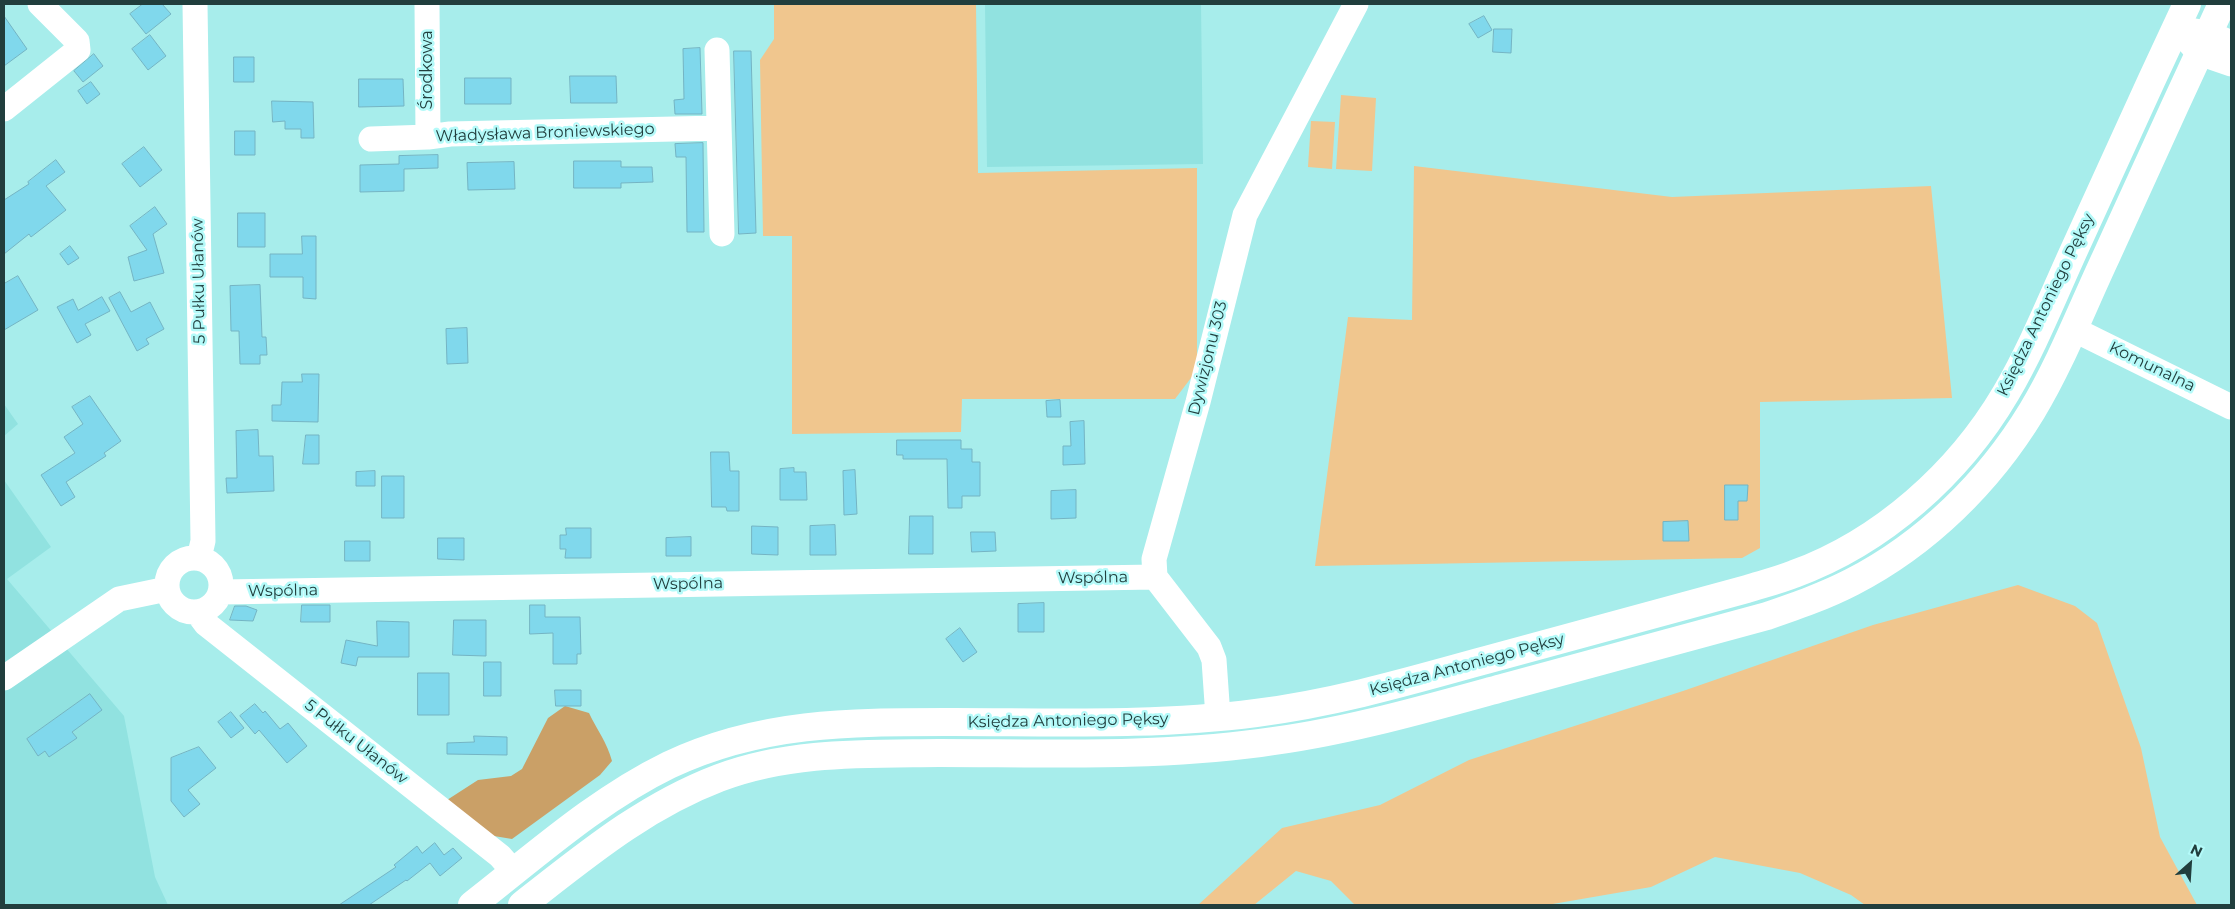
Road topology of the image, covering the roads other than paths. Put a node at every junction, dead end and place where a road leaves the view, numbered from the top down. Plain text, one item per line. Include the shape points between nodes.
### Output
1 (40, 4) edge
2 (195, 4) edge
3 (427, 4) edge
4 (1356, 4) edge
5 (2222, 4) edge
6 (2181, 16) edge
7 (2213, 43) edge
8 (717, 50) dead end
9 (2231, 64) edge
10 (4, 109) edge
11 (719, 128) junction
12 (428, 137) junction
13 (371, 139) dead end
14 (722, 234) dead end
15 (2072, 329) junction
16 (2231, 406) edge
17 (200, 558) junction
18 (1155, 577) junction
19 (167, 590) junction
20 (221, 592) junction
21 (197, 612) junction
22 (4, 678) edge
23 (1218, 717) junction
24 (514, 872) junction
25 (472, 905) edge
26 (522, 905) edge

1 - 10 street via 77,41 78,50
2 - 17 street, 5 Pułku Ułanów via 203,541
3 - 12 street, Środkowa
4 - 18 street, Dywizjonu 303 via 1245,215 1154,559
5 - 7 main road, Księdza Antoniego Pęksy
6 - 7 street
6 - 23 main road, Księdza Antoniego Pęksy via 2006,392 1963,454 1925,493 1886,524 1858,543 1810,567 1747,590 1369,692
7 - 9 street
7 - 15 main road, Księdza Antoniego Pęksy
8 - 11 street
11 - 12 street, Władysława Broniewskiego
11 - 14 street
12 - 13 street, Władysława Broniewskiego
15 - 16 street, Komunalna
15 - 26 main road, Księdza Antoniego Pęksy via 2027,418 1968,494 1904,550 1852,582 1812,600 1767,616 1417,712 1304,737 1189,750 837,754 762,765 721,778 644,814
17 - 19 street via 190,558 175,566 170,573
17 - 20 street via 208,561 220,574
18 - 20 street, Wspólna
18 - 23 street via 1209,647 1214,660
19 - 21 street via 174,604 189,612
19 - 22 street via 119,599
20 - 21 street via 212,606
21 - 24 street, 5 Pułku Ułanów via 206,624 500,856
23 - 24 main road, Księdza Antoniego Pęksy via 1153,721 836,723 779,730 735,740 650,775 593,811
24 - 25 main road, Księdza Antoniego Pęksy

